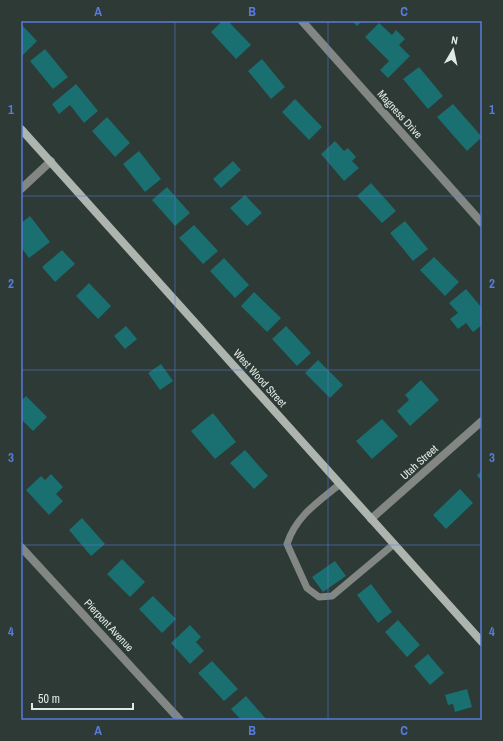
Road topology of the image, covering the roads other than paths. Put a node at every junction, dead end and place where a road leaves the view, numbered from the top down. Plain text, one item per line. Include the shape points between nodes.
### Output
1 (302, 21) edge
2 (21, 129) edge
3 (51, 161) junction
4 (21, 189) edge
5 (482, 222) edge
6 (482, 420) edge
7 (340, 484) junction
8 (371, 519) junction
9 (394, 544) junction
10 (21, 547) edge
11 (482, 642) edge
12 (180, 720) edge

1 - 5 street, Magness Drive
2 - 3 street, West Wood Street
3 - 4 street
3 - 7 street, West Wood Street
6 - 8 street, Utah Street
7 - 8 street, West Wood Street
7 - 9 lane via 309,509 292,530 287,544 306,588 319,597 332,596
8 - 9 street, West Wood Street
9 - 11 street, West Wood Street
10 - 12 street, Pierpont Avenue

